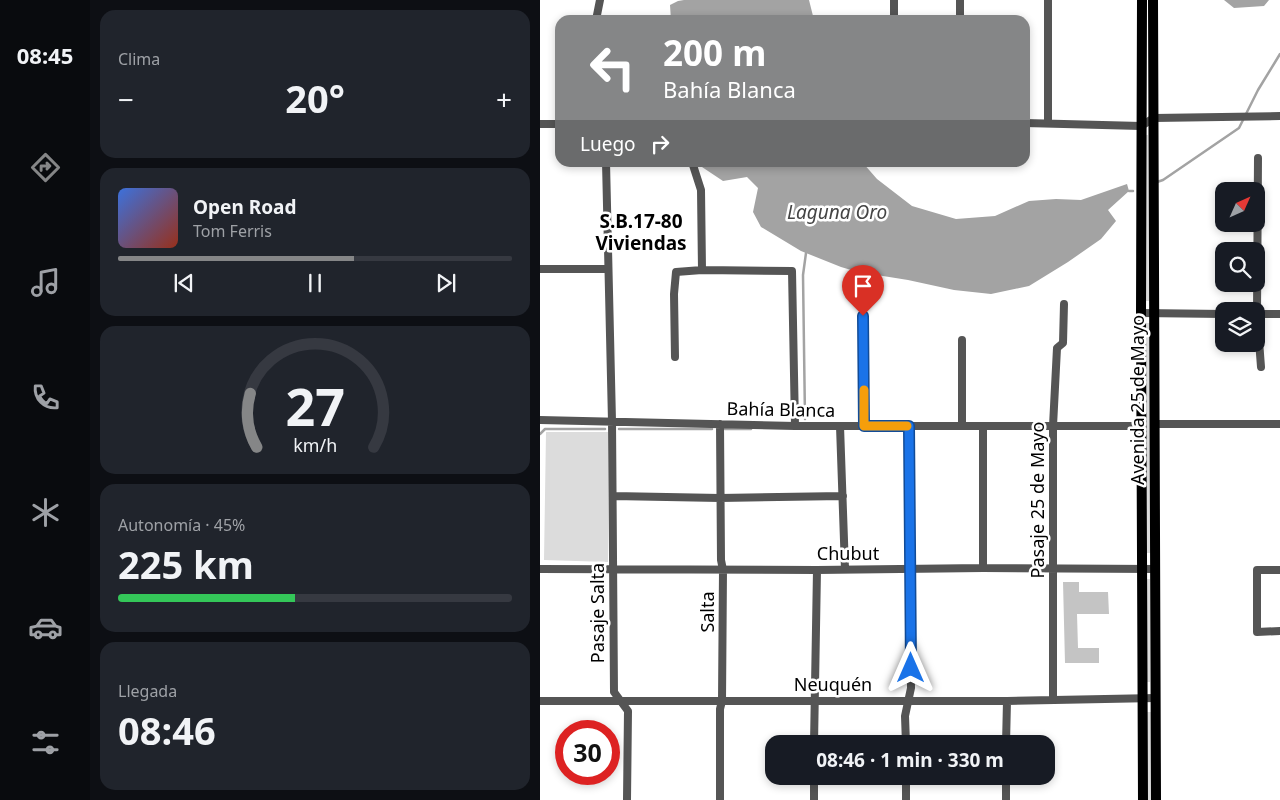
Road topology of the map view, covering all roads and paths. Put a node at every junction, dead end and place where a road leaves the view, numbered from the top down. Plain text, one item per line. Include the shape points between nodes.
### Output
1 (600, 0) edge
2 (894, 0) edge
3 (960, 0) edge
4 (1048, 0) edge
5 (1142, 0) edge
6 (1153, 0) edge
7 (597, 15) edge
8 (894, 15) edge
9 (960, 15) edge
10 (1280, 116) edge
11 (1154, 118) junction
12 (1048, 123) junction
13 (540, 124) edge
14 (555, 124) edge
15 (1030, 124) edge
16 (1141, 126) junction
17 (1258, 158) dead end
18 (606, 167) edge
19 (694, 167) edge
20 (540, 269) edge
21 (608, 269) junction
22 (702, 270) junction
23 (1257, 302) edge
24 (1064, 304) dead end
25 (1140, 313) junction
26 (1154, 314) junction
27 (1215, 314) edge
28 (1265, 314) edge
29 (1280, 314) edge
30 (863, 316) dead end
31 (962, 340) dead end
32 (1260, 352) edge
33 (675, 357) dead end
34 (1261, 367) dead end
35 (540, 420) edge
36 (612, 421) junction
37 (720, 424) junction
38 (1154, 424) junction
39 (1280, 424) edge
40 (795, 426) junction
41 (840, 426) junction
42 (864, 426) junction
43 (909, 426) junction
44 (962, 426) junction
45 (983, 426) junction
46 (1053, 426) junction
47 (1141, 426) junction
48 (613, 496) junction
49 (843, 496) junction
50 (720, 498) junction
51 (983, 568) junction
52 (540, 569) edge
53 (613, 569) junction
54 (846, 569) junction
55 (911, 569) junction
56 (1052, 569) junction
57 (1141, 569) junction
58 (1155, 569) junction
59 (723, 570) junction
60 (817, 570) junction
61 (1280, 570) edge
62 (1280, 631) edge
63 (1142, 698) junction
64 (1156, 698) junction
65 (813, 700) junction
66 (908, 700) junction
67 (1053, 700) junction
68 (540, 701) edge
69 (621, 701) junction
70 (722, 701) junction
71 (1007, 701) junction
72 (814, 735) edge
73 (906, 735) edge
74 (1006, 735) edge
75 (814, 785) edge
76 (906, 785) edge
77 (1006, 785) edge
78 (627, 800) edge
79 (720, 800) edge
80 (814, 800) edge
81 (906, 800) edge
82 (1006, 800) edge
83 (1142, 800) edge
84 (1156, 800) edge

1 - 7 street
2 - 8 street
3 - 9 street
4 - 12 street
5 - 16 main road, Avenida 25 de Mayo
6 - 11 main road, Avenida 25 de Mayo
10 - 11 street
11 - 16 street
11 - 26 main road, Avenida 25 de Mayo
12 - 15 street
12 - 16 street
13 - 14 street
16 - 25 main road, Avenida 25 de Mayo
17 - 23 street
18 - 21 street
19 - 22 street via 701,190
20 - 21 street
21 - 36 street
22 - 33 street via 676,272
22 - 40 street via 792,271
24 - 46 street, Pasaje 25 de Mayo via 1063,343 1057,348
25 - 26 street
25 - 47 main road, Avenida 25 de Mayo
26 - 27 street
26 - 38 main road, Avenida 25 de Mayo
28 - 29 street
30 - 42 street
31 - 44 street
32 - 34 street
35 - 36 street, Bahía Blanca
36 - 37 street, Bahía Blanca
36 - 48 street, Pasaje Salta
37 - 40 street, Bahía Blanca
37 - 50 street, Salta
38 - 39 street
38 - 58 main road, Avenida 25 de Mayo
40 - 41 street, Bahía Blanca
41 - 42 street, Bahía Blanca
41 - 49 street
42 - 43 street, Bahía Blanca
43 - 44 street, Bahía Blanca
43 - 55 street
44 - 45 street, Bahía Blanca
45 - 46 street, Bahía Blanca
45 - 51 street
46 - 47 street, Bahía Blanca
46 - 56 street, Pasaje 25 de Mayo
47 - 57 main road, Avenida 25 de Mayo
48 - 50 street
48 - 53 street, Pasaje Salta
49 - 50 street
49 - 54 street
50 - 59 street, Salta
51 - 55 street, Chubut
51 - 56 street, Chubut
52 - 53 street, Chubut
53 - 59 street, Chubut
53 - 69 street, Pasaje Salta via 614,692
54 - 55 street, Chubut
54 - 60 street, Chubut
55 - 66 street via 911,688
56 - 57 street, Chubut
56 - 67 street, Pasaje 25 de Mayo
57 - 58 street, Chubut
57 - 63 main road, Avenida 25 de Mayo
58 - 64 main road, Avenida 25 de Mayo
59 - 60 street, Chubut
59 - 70 street, Salta
60 - 65 street
61 - 62 street via 1257,570 1258,632
63 - 64 street, Neuquén
63 - 67 street, Neuquén
63 - 83 main road, Avenida 25 de Mayo
64 - 84 main road, Avenida 25 de Mayo
65 - 66 street, Neuquén
65 - 70 street, Neuquén
65 - 72 street
66 - 71 street, Neuquén
66 - 73 street
67 - 71 street, Neuquén
68 - 69 street, Neuquén
69 - 70 street, Neuquén
69 - 78 street, Pasaje Salta via 628,711
70 - 79 street, Salta
71 - 74 street
75 - 80 street
76 - 81 street
77 - 82 street

